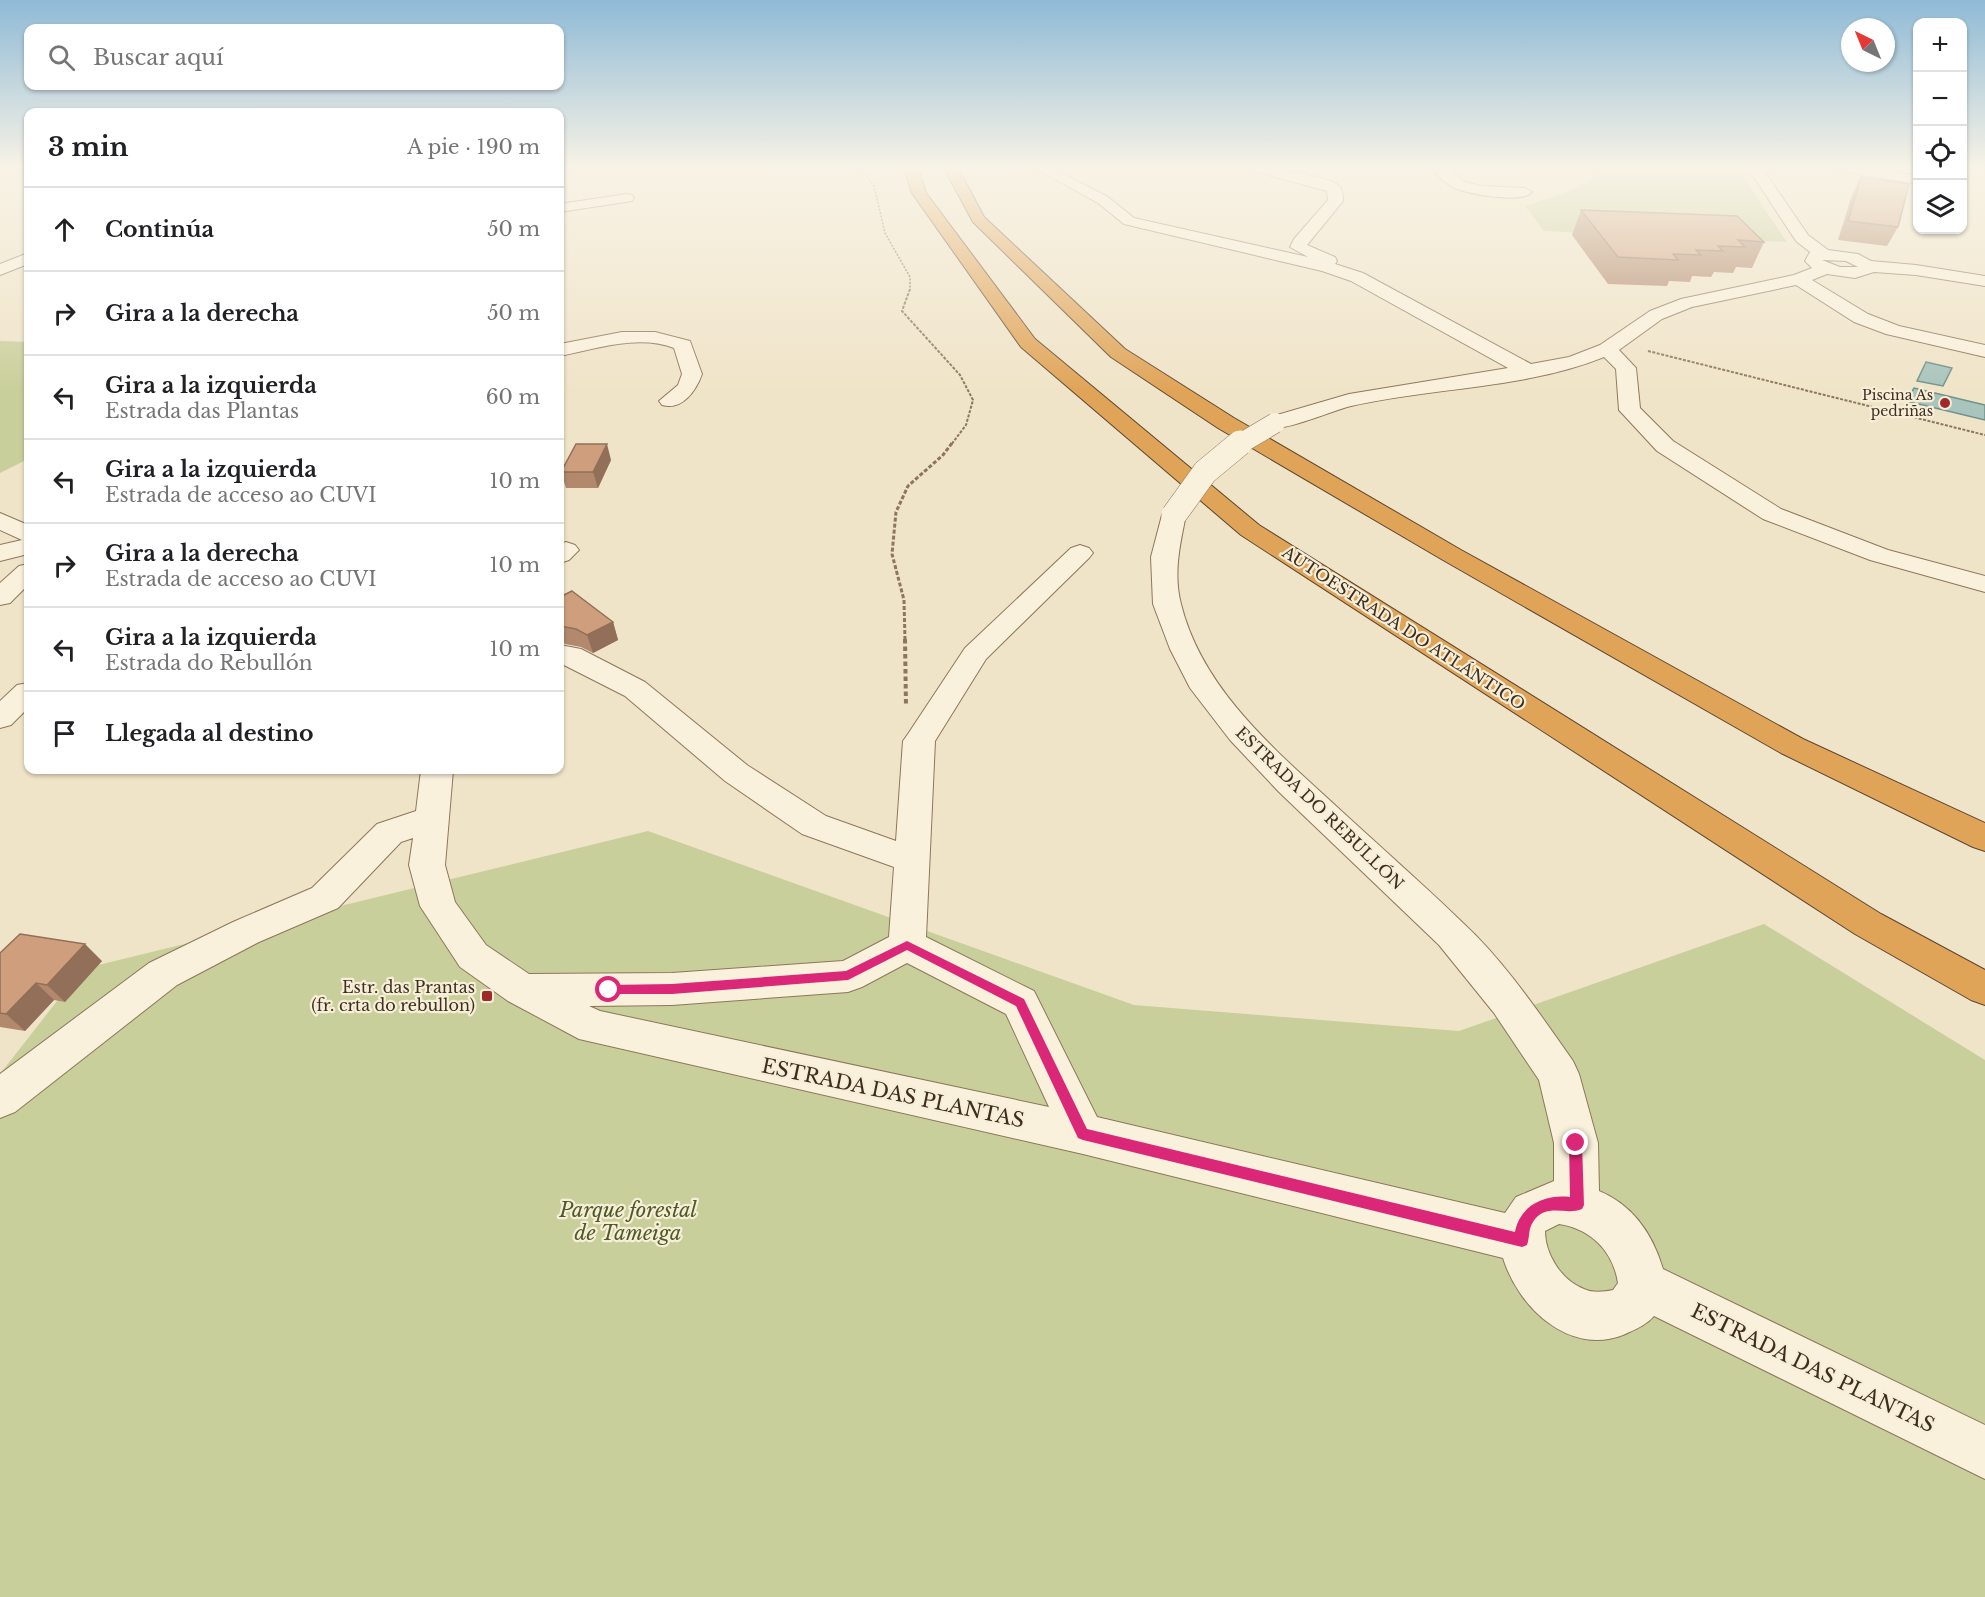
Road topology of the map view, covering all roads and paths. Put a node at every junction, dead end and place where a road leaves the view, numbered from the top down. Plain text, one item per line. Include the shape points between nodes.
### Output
1 (890, 243) edge
2 (958, 243) edge
3 (1003, 243) edge
4 (1222, 243) edge
5 (1300, 243) edge
6 (1807, 243) edge
7 (24, 252) edge
8 (0, 254) edge
9 (24, 255) edge
10 (1826, 262) junction
11 (1331, 268) junction
12 (0, 270) edge
13 (1798, 279) junction
14 (1985, 281) edge
15 (1613, 346) junction
16 (564, 349) edge
17 (1985, 351) edge
18 (1528, 371) junction
19 (669, 401) dead end
20 (1985, 435) edge
21 (0, 520) edge
22 (24, 532) edge
23 (24, 547) edge
24 (0, 553) edge
25 (1080, 553) dead end
26 (24, 576) edge
27 (1985, 584) edge
28 (0, 597) edge
29 (564, 654) edge
30 (24, 697) edge
31 (0, 718) edge
32 (919, 741) junction
33 (436, 774) edge
34 (430, 819) junction
35 (1985, 838) edge
36 (912, 857) junction
37 (907, 945) junction
38 (1985, 989) edge
39 (522, 990) junction
40 (0, 1099) edge
41 (1083, 1134) junction
42 (1577, 1205) junction
43 (1522, 1240) junction
44 (1642, 1284) junction
45 (1985, 1453) edge

1 - 32 path via 910,277 902,311 960,375 973,400 966,425 943,455 908,486 896,512 892,554 904,600 906,722
2 - 38 highway, AUTOESTRADA DO ATLÁNTICO via 1028,343 1250,530 1868,924
3 - 35 highway via 1118,352 1216,417 1792,746
4 - 11 street
5 - 11 street via 1298,247 1335,264
6 - 10 street
7 - 8 street
9 - 12 street
10 - 13 street, ESTRADA DO REBULLÓN
10 - 14 street via 1850,258 1868,266
11 - 18 street via 1357,277
13 - 15 street, ESTRADA DO REBULLÓN via 1688,303 1656,315
13 - 17 street via 1872,322
15 - 18 street, ESTRADA DO REBULLÓN via 1574,362
15 - 20 path
15 - 27 street via 1626,369 1630,410 1665,446 1772,514 1879,555
16 - 19 street via 586,342 648,338 683,345 693,374 687,388
18 - 42 street, ESTRADA DO REBULLÓN, bridge via 1372,394 1275,423 1216,460 1192,488 1174,515 1164,557 1167,604 1184,649 1205,688 1242,734 1291,784 1452,935 1508,1001 1558,1074 1576,1143
21 - 22 street
23 - 24 street
25 - 32 street via 975,654
26 - 28 street
29 - 36 street via 636,689 735,772 814,825 899,856
30 - 31 street
32 - 36 street
33 - 34 street, ESTRADA DAS PLANTAS
34 - 39 street, ESTRADA DAS PLANTAS via 427,865 438,906 472,956
34 - 40 street via 389,833 325,898 236,936 163,974
36 - 37 street
37 - 39 street via 848,976 672,989
37 - 41 street via 1020,1003
39 - 41 street, ESTRADA DAS PLANTAS via 593,1027
41 - 43 street, ESTRADA DAS PLANTAS
42 - 43 street via 1558,1202 1529,1215
42 - 44 street via 1616,1227 1631,1245 1640,1265
43 - 44 street via 1527,1264 1538,1282 1573,1309 1593,1315 1626,1310 1637,1299
44 - 45 street, ESTRADA DAS PLANTAS

